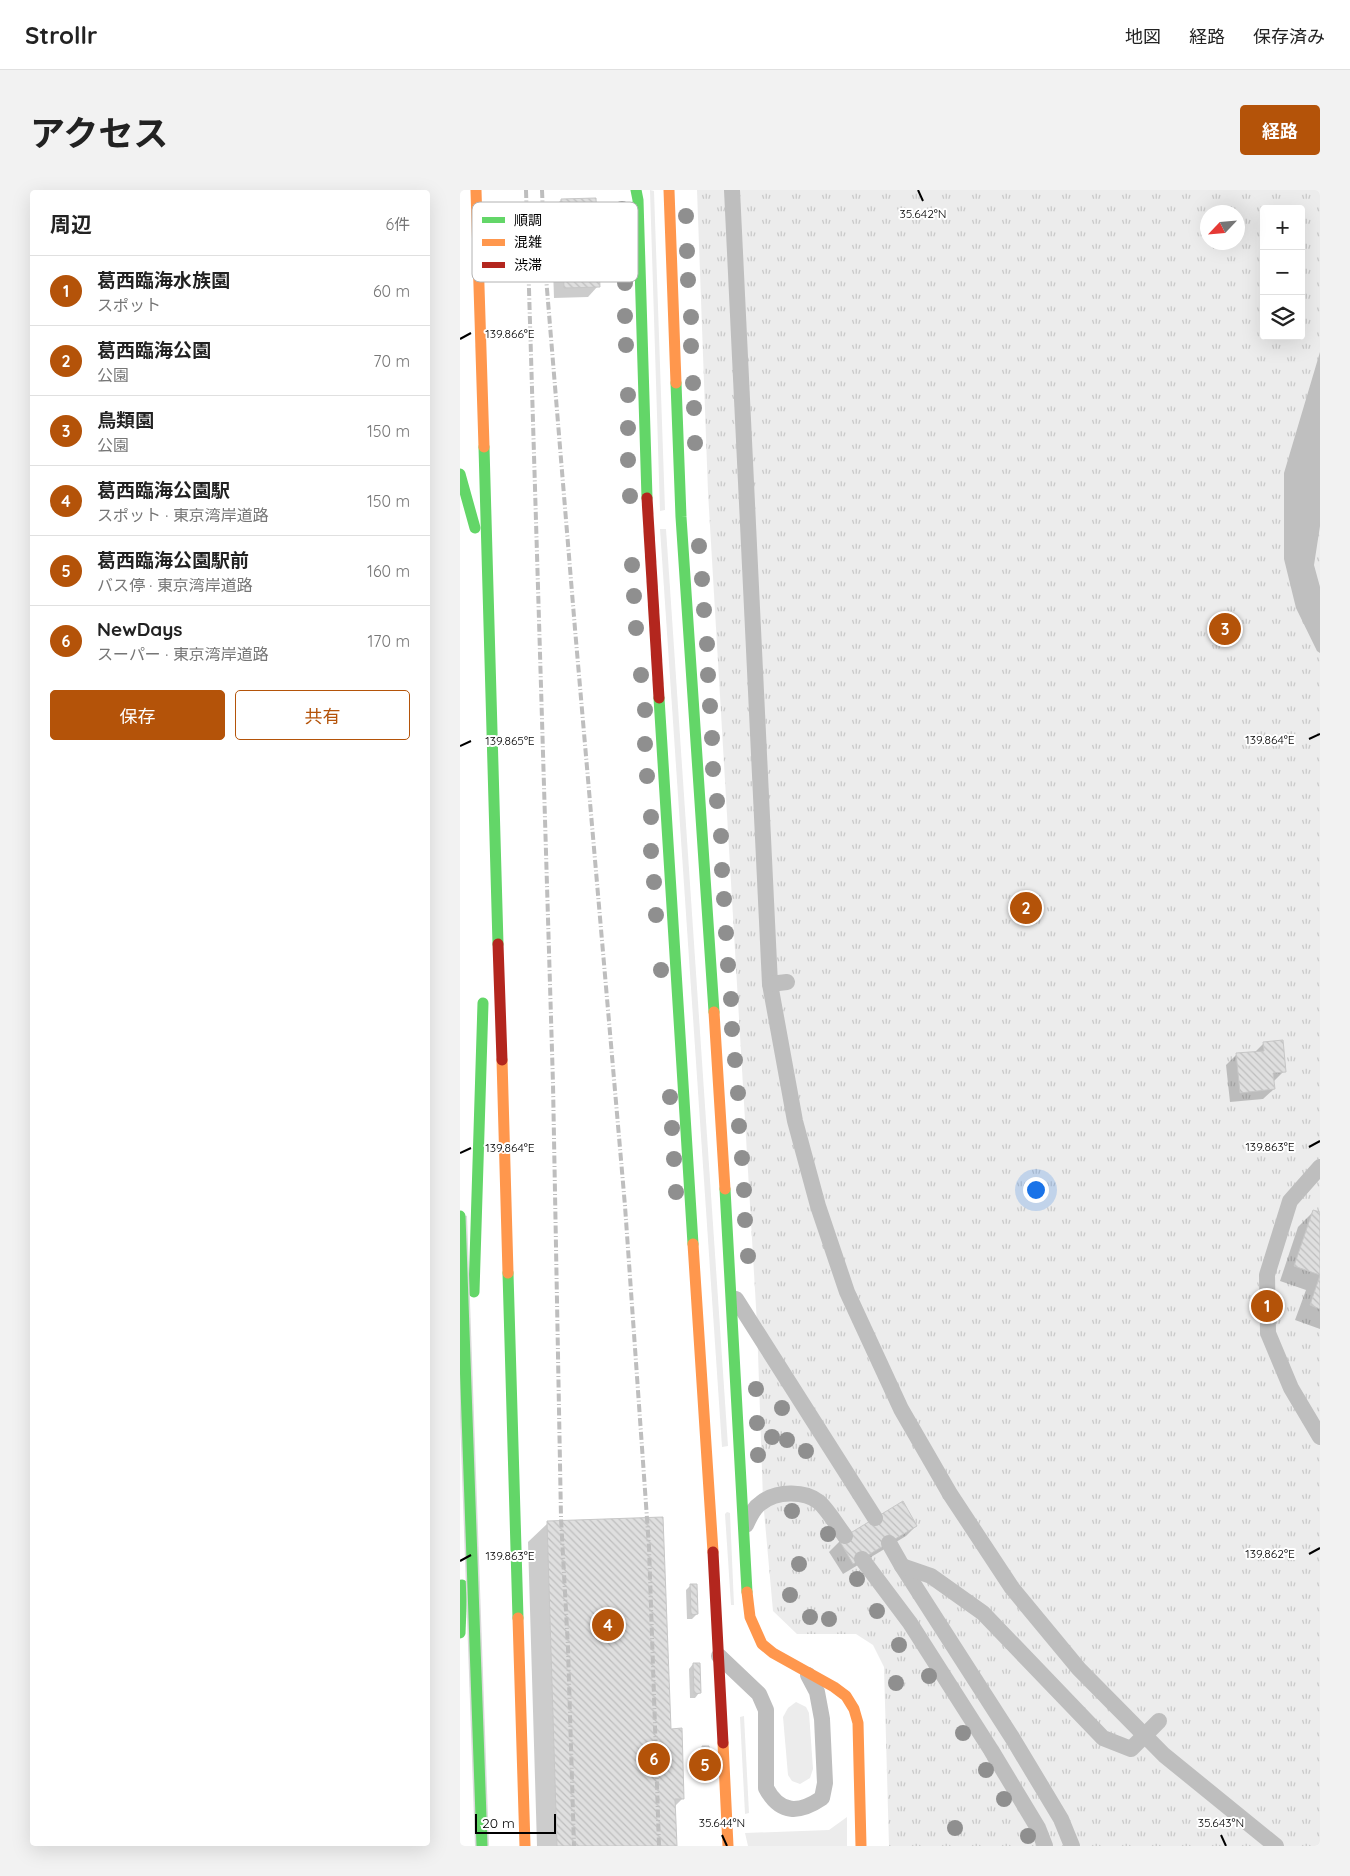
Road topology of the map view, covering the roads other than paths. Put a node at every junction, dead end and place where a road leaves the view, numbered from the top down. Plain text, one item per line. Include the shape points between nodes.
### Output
1 (636, 190) edge
2 (669, 190) edge
3 (732, 190) edge
4 (478, 282) edge
5 (460, 474) edge
6 (486, 562) junction
7 (492, 719) junction
8 (486, 918) dead end
9 (787, 982) dead end
10 (770, 984) junction
11 (484, 988) dead end
12 (1320, 1167) edge
13 (460, 1216) edge
14 (732, 1293) junction
15 (1320, 1437) edge
16 (875, 1518) dead end
17 (745, 1528) junction
18 (845, 1536) dead end
19 (889, 1543) dead end
20 (862, 1559) dead end
21 (902, 1566) junction
22 (460, 1633) edge
23 (719, 1656) junction
24 (806, 1671) junction
25 (1159, 1721) dead end
26 (1146, 1735) junction
27 (482, 1846) edge
28 (525, 1846) edge
29 (728, 1846) edge
30 (861, 1846) edge
31 (1045, 1846) edge
32 (1072, 1846) edge
33 (1276, 1846) edge

1 - 23 main road via 649,526
2 - 14 main road via 681,518
3 - 10 lane via 761,667
4 - 6 main road
5 - 6 main road
6 - 7 main road
7 - 8 main road
7 - 28 main road
9 - 10 lane
10 - 26 lane via 795,1122 818,1206 847,1292 901,1409 950,1494 1012,1588 1079,1669
11 - 22 main road
12 - 15 lane via 1290,1201 1266,1275 1268,1333 1291,1388
13 - 27 main road, bridge
14 - 16 lane
14 - 17 main road
17 - 18 lane via 761,1502 782,1493 802,1495 819,1502
17 - 24 main road via 748,1599 754,1628 762,1644
19 - 21 lane
20 - 31 lane via 910,1623 981,1734 1038,1828
21 - 26 lane via 930,1576 983,1613 1103,1738 1131,1749
21 - 32 lane via 1013,1739 1060,1819
23 - 24 lane via 759,1694 766,1710 766,1788 780,1806 794,1810 810,1806 822,1798 825,1783 822,1719 817,1692
23 - 29 main road
24 - 30 main road via 840,1691 854,1709 858,1723
25 - 26 lane
26 - 33 lane via 1164,1755

